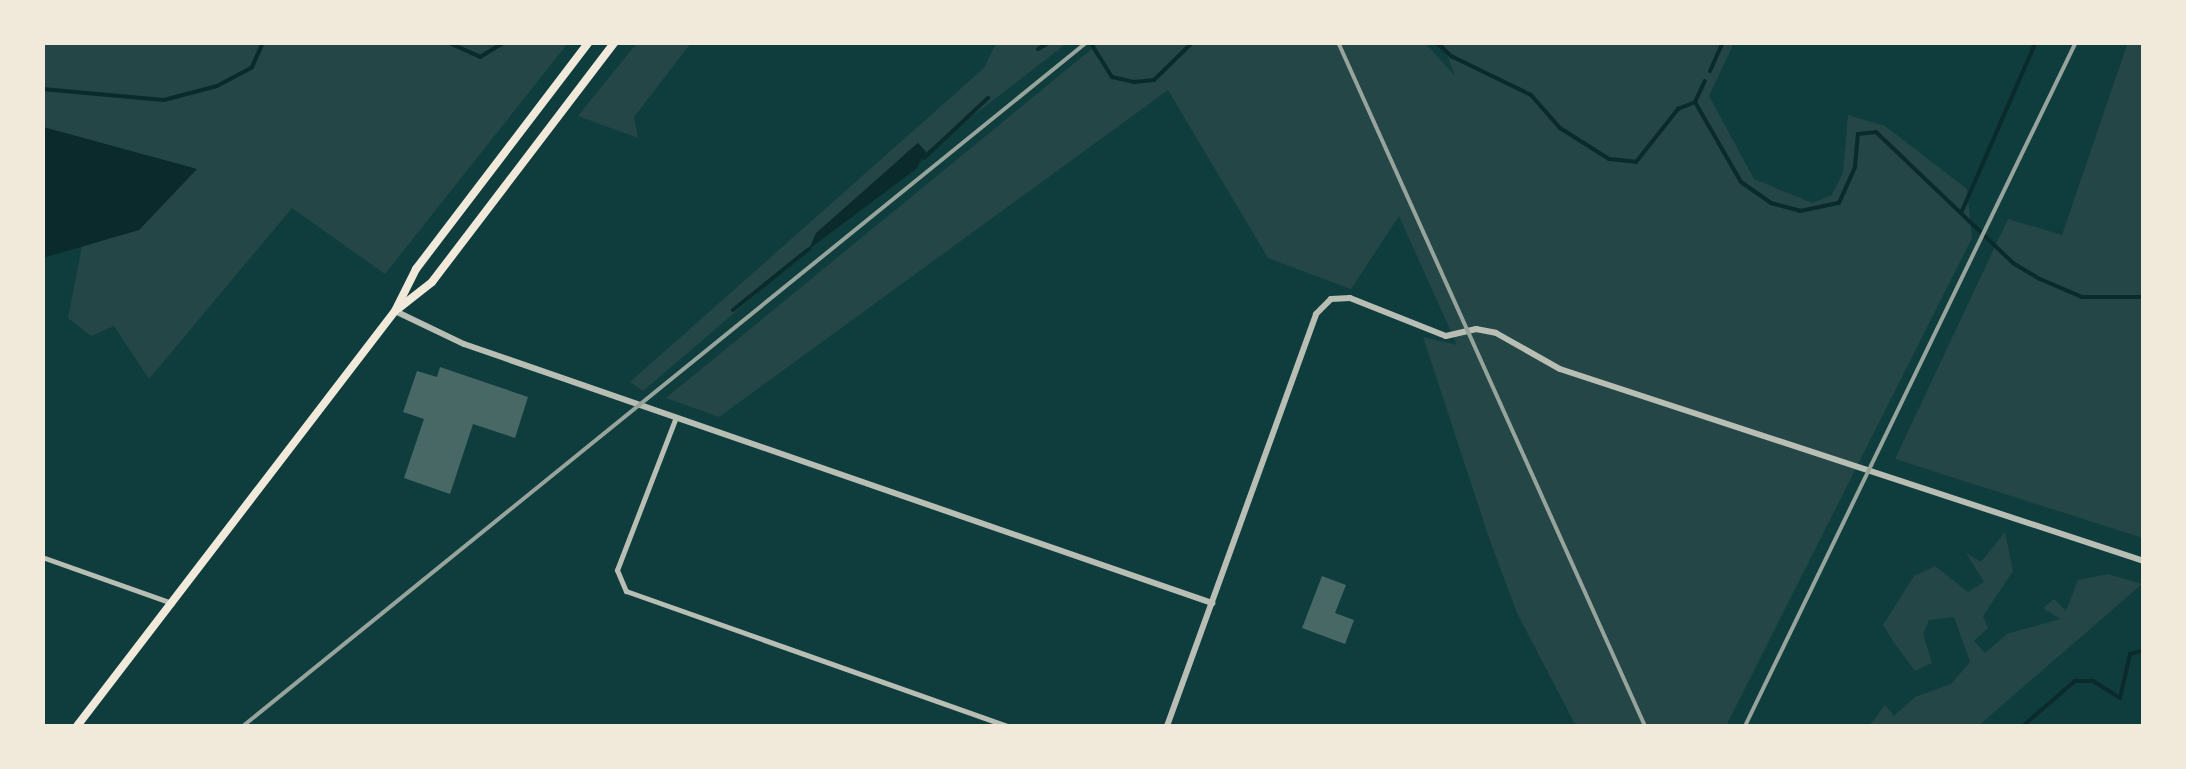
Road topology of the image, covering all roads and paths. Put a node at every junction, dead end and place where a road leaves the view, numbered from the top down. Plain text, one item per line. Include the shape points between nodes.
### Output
1 (589, 42) edge
2 (615, 42) edge
3 (396, 311) junction
4 (676, 416) junction
5 (42, 556) edge
6 (2144, 561) edge
7 (172, 603) junction
8 (1212, 603) junction
9 (77, 726) edge
10 (1007, 726) edge
11 (1167, 726) edge

1 - 3 main road via 416,269
2 - 3 main road via 432,282
3 - 4 street via 464,344
3 - 7 main road
4 - 8 street
4 - 10 street via 618,570 626,592
5 - 7 street
6 - 8 street via 1560,369 1496,333 1476,328 1446,336 1350,298 1331,299 1316,314
7 - 9 main road
8 - 11 street

